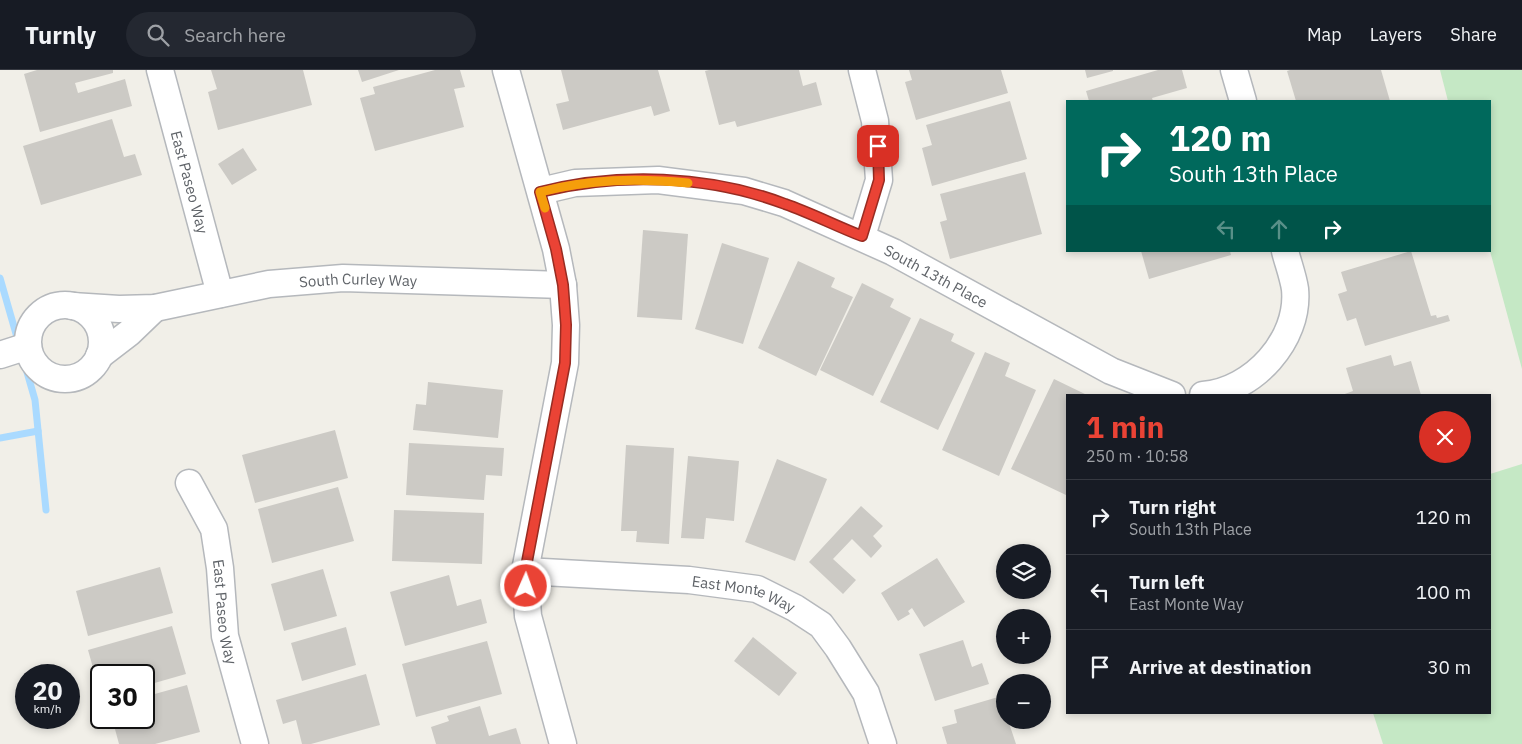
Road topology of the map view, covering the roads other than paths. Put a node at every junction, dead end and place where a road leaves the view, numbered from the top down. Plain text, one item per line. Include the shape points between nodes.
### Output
1 (160, 70) edge
2 (506, 70) edge
3 (862, 70) edge
4 (1234, 70) edge
5 (1243, 100) edge
6 (540, 192) junction
7 (862, 236) junction
8 (1285, 252) edge
9 (563, 285) junction
10 (220, 294) junction
11 (72, 306) junction
12 (155, 308) junction
13 (28, 346) junction
14 (0, 355) edge
15 (99, 356) junction
16 (1169, 394) edge
17 (1210, 394) edge
18 (188, 482) dead end
19 (525, 572) junction
20 (255, 744) edge
21 (563, 744) edge
22 (883, 744) edge

1 - 10 street, East Paseo Way
2 - 6 street
3 - 7 street via 875,121 879,180
4 - 5 street
6 - 7 street, South 13th Place via 575,183 619,180 701,184 744,191 784,203
6 - 9 street
7 - 16 street, South 13th Place via 1111,371
8 - 17 street via 1295,289 1292,322 1276,352 1254,376
9 - 10 street, South Curley Way via 343,278 269,284
9 - 19 street via 565,363
10 - 12 street, South Curley Way
11 - 12 street, South Curley Way
11 - 13 street, South Curley Way via 56,306 37,318 31,327
11 - 15 street via 87,313 95,322 101,338
12 - 15 street
13 - 14 street
13 - 15 street via 37,368 56,378 77,377 86,372
18 - 20 street, East Paseo Way via 214,529 225,636
19 - 21 street via 528,616
19 - 22 street, East Monte Way via 689,580 757,589 821,625 866,693

